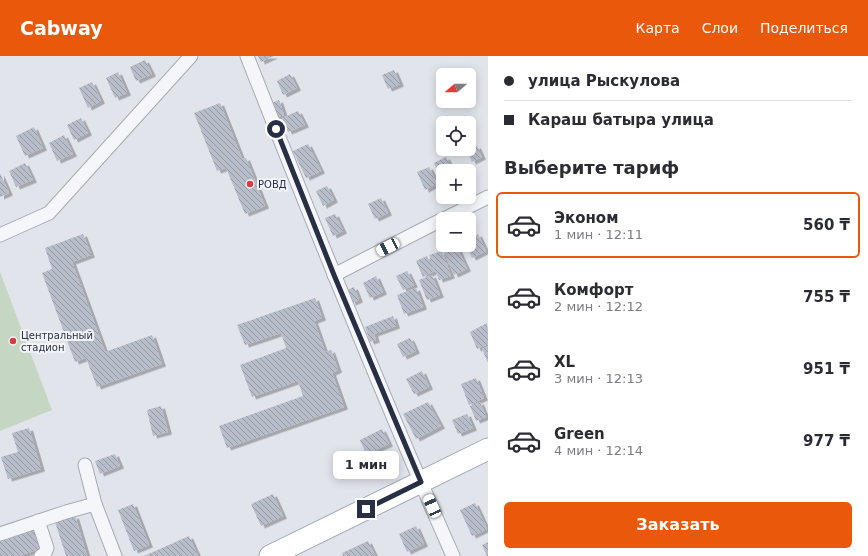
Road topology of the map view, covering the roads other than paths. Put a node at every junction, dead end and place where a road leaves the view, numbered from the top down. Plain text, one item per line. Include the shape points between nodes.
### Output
1 (191, 56) edge
2 (247, 56) edge
3 (488, 197) edge
4 (458, 212) edge
5 (436, 223) edge
6 (0, 235) edge
7 (334, 275) junction
8 (488, 449) edge
9 (84, 465) dead end
10 (421, 482) junction
11 (95, 504) junction
12 (38, 521) junction
13 (0, 534) edge
14 (41, 556) edge
15 (115, 556) edge
16 (270, 556) edge
17 (453, 556) edge

1 - 6 street via 49,213
2 - 7 street
3 - 4 street
5 - 7 street
7 - 10 street
8 - 10 main road
9 - 11 street
10 - 16 main road
10 - 17 street
11 - 12 street
11 - 15 street
12 - 13 street
12 - 14 street via 47,548

